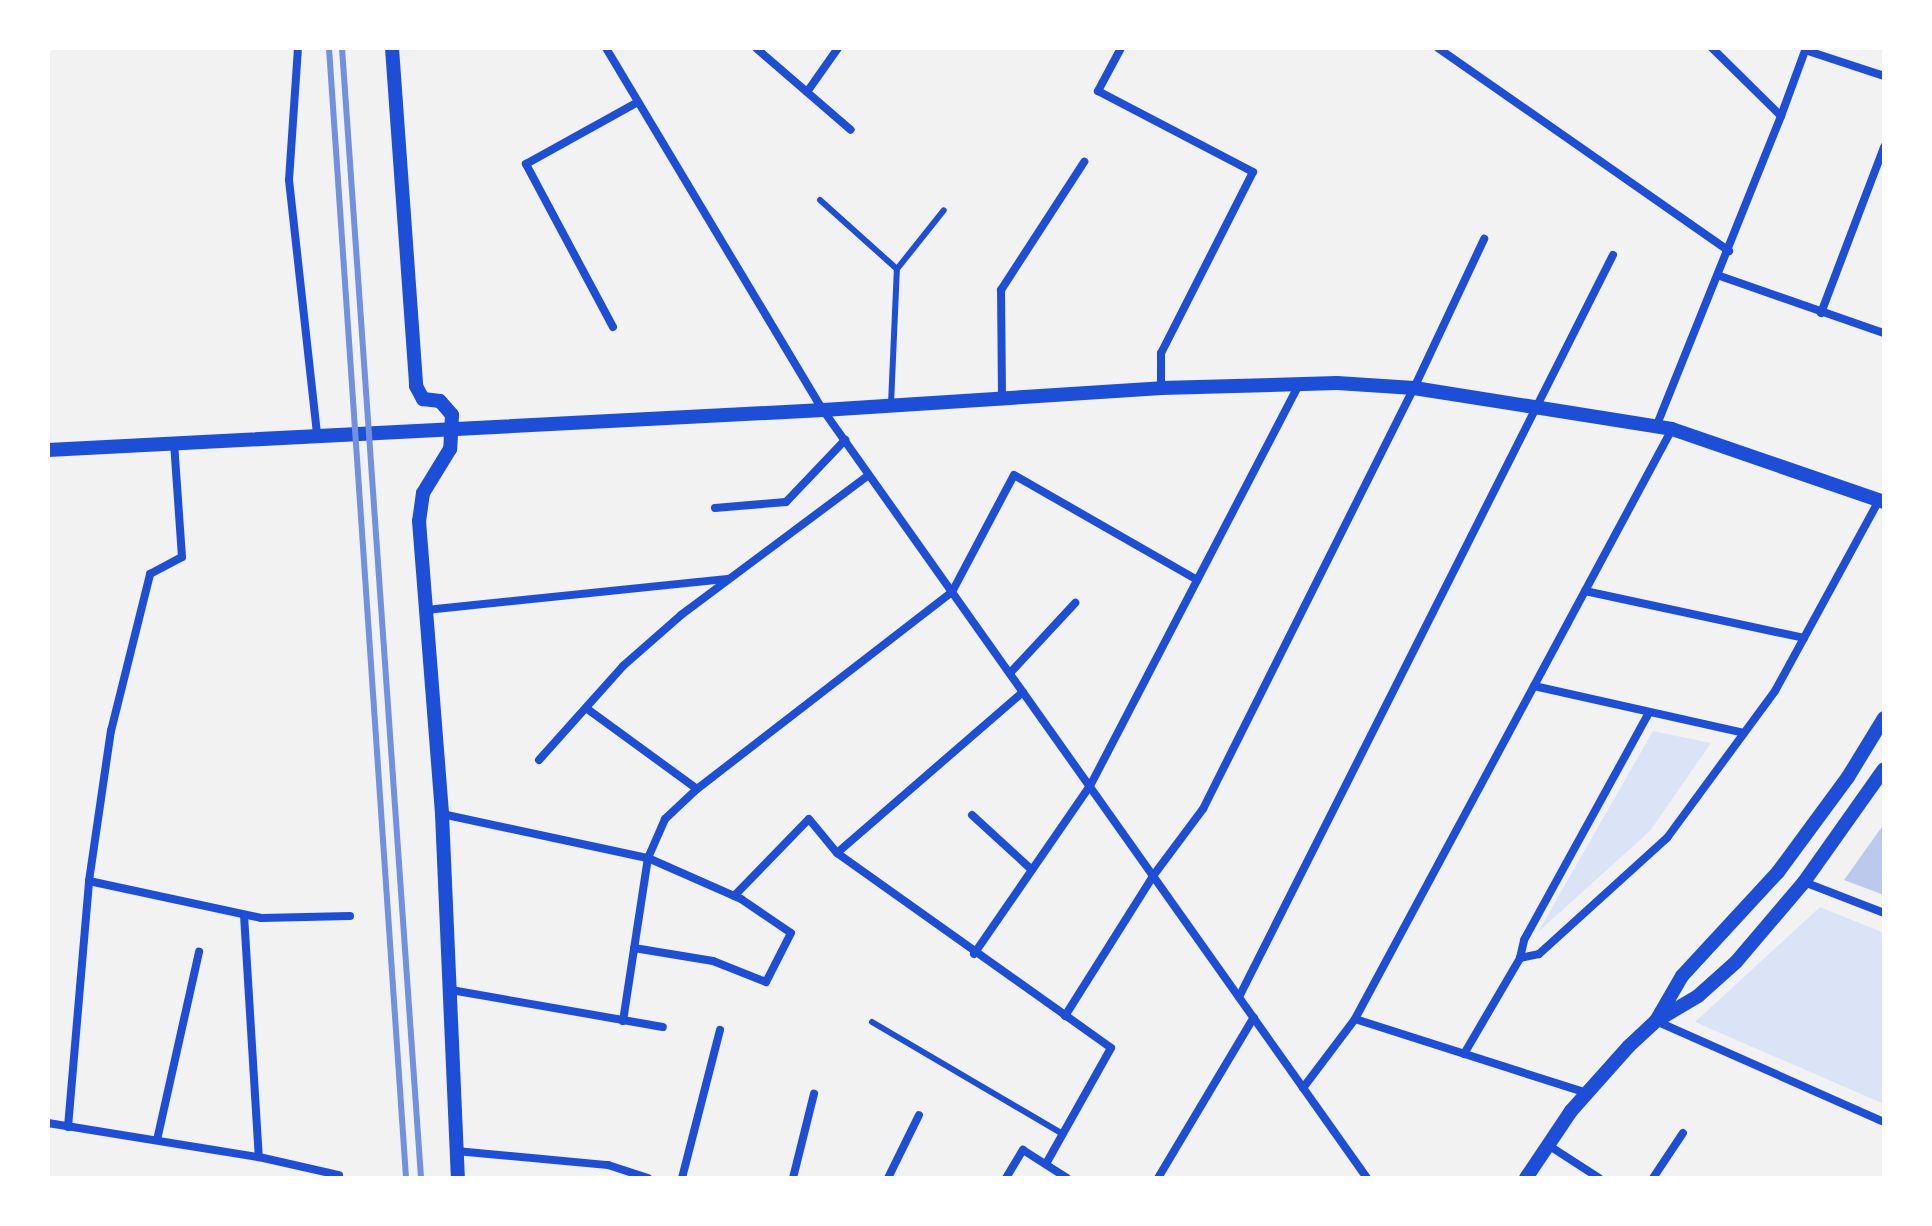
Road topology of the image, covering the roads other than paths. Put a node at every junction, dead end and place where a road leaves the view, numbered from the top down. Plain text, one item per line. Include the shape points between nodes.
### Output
1 (298, 48) edge
2 (392, 48) edge
3 (606, 48) edge
4 (756, 48) edge
5 (838, 48) edge
6 (1121, 48) edge
7 (1438, 48) edge
8 (1712, 48) edge
9 (1805, 49) edge
10 (1884, 76) edge
11 (807, 92) junction
12 (638, 102) junction
13 (1781, 116) junction
14 (851, 130) dead end
15 (1884, 147) edge
16 (1084, 162) dead end
17 (820, 200) dead end
18 (944, 210) dead end
19 (1484, 239) dead end
20 (1729, 251) junction
21 (1613, 255) dead end
22 (897, 269) junction
23 (1720, 276) junction
24 (1821, 313) junction
25 (613, 327) dead end
26 (1884, 333) edge
27 (1299, 384) junction
28 (1161, 388) junction
29 (1414, 388) junction
30 (1002, 399) junction
31 (891, 404) junction
32 (1535, 406) junction
33 (823, 410) junction
34 (1656, 427) junction
35 (453, 428) junction
36 (1672, 429) junction
37 (317, 434) junction
38 (845, 440) junction
39 (174, 444) junction
40 (48, 450) edge
41 (869, 475) junction
42 (1882, 501) edge
43 (715, 508) dead end
44 (730, 578) junction
45 (1197, 580) junction
46 (1585, 591) junction
47 (952, 592) junction
48 (1075, 603) dead end
49 (426, 610) junction
50 (1804, 638) junction
51 (1010, 673) junction
52 (1534, 686) junction
53 (1023, 692) junction
54 (586, 708) junction
55 (1649, 713) junction
56 (1884, 718) edge
57 (1744, 733) junction
58 (539, 760) dead end
59 (1884, 769) edge
60 (1090, 786) junction
61 (697, 789) junction
62 (442, 814) junction
63 (972, 815) dead end
64 (837, 853) junction
65 (648, 858) junction
66 (1032, 870) junction
67 (1153, 876) junction
68 (89, 881) junction
69 (1804, 882) junction
70 (734, 896) junction
71 (1884, 913) edge
72 (244, 915) junction
73 (350, 916) dead end
74 (634, 948) junction
75 (199, 952) dead end
76 (974, 954) junction
77 (1520, 958) junction
78 (451, 990) junction
79 (1239, 997) junction
80 (1065, 1016) junction
81 (1254, 1017) junction
82 (1355, 1019) junction
83 (623, 1021) junction
84 (1656, 1021) junction
85 (872, 1022) dead end
86 (663, 1027) dead end
87 (720, 1030) dead end
88 (1464, 1054) junction
89 (1303, 1088) junction
90 (1587, 1093) junction
91 (814, 1094) dead end
92 (919, 1115) dead end
93 (1884, 1122) edge
94 (48, 1123) edge
95 (68, 1127) junction
96 (1683, 1133) dead end
97 (1063, 1134) junction
98 (157, 1140) junction
99 (1548, 1145) junction
100 (456, 1151) junction
101 (259, 1157) junction
102 (1046, 1164) junction
103 (339, 1175) dead end
104 (458, 1178) edge
105 (648, 1178) edge
106 (682, 1178) edge
107 (793, 1178) edge
108 (888, 1178) edge
109 (1006, 1178) edge
110 (1067, 1178) edge
111 (1158, 1178) edge
112 (1367, 1178) edge
113 (1526, 1178) edge
114 (1599, 1178) edge
115 (1653, 1178) edge

1 - 37 street via 289,180
2 - 35 street via 416,386 423,399 447,405
3 - 12 street
4 - 11 street
5 - 11 street
6 - 28 street via 1098,91 1253,172 1161,353
7 - 20 street
8 - 13 street
9 - 10 street
9 - 13 street
11 - 14 street
12 - 25 street via 526,164
12 - 33 street
13 - 20 street
15 - 24 street
16 - 30 street via 1001,290
17 - 22 lane
18 - 22 lane
19 - 29 street
20 - 23 street
21 - 32 street
22 - 31 lane
23 - 24 street
23 - 34 street
24 - 26 street
27 - 28 street
27 - 29 street
27 - 45 street
28 - 30 street
29 - 32 street
29 - 67 street via 1203,809
30 - 31 street
31 - 33 street
32 - 34 street
32 - 79 street
33 - 35 street
33 - 38 street
34 - 36 street
35 - 37 street
35 - 49 street via 450,449 419,507
36 - 42 street
36 - 46 street
37 - 39 street
38 - 41 street
38 - 43 street via 786,502
39 - 40 street
39 - 68 street via 182,557 150,574 111,731
41 - 44 street
41 - 47 street
42 - 50 street
44 - 49 street
44 - 54 street via 623,666
45 - 47 street via 1014,475
45 - 60 street
46 - 50 street
46 - 52 street
47 - 51 street
47 - 61 street
48 - 51 street
49 - 62 street
50 - 57 street
51 - 53 street
52 - 55 street
52 - 82 street
53 - 60 street
53 - 64 street
54 - 58 street
54 - 61 street
55 - 57 street
55 - 77 street via 1524,940
56 - 84 street via 1778,872 1682,976
57 - 77 street via 1667,838 1539,954
59 - 69 street
60 - 66 street
60 - 67 street
61 - 65 street via 665,819
62 - 65 street
62 - 78 street
63 - 66 street
64 - 70 street via 809,819
64 - 76 street
65 - 70 street
65 - 74 street
66 - 76 street
67 - 79 street
67 - 80 street
68 - 72 street
68 - 95 street
69 - 71 street
69 - 84 street via 1736,962 1698,996
70 - 74 street via 791,933 766,982 713,961
72 - 73 street
72 - 101 street
74 - 83 street
75 - 98 street
76 - 80 street
77 - 88 street
78 - 83 street
78 - 100 street
79 - 81 street
80 - 97 street via 1111,1048
81 - 89 street
81 - 111 street
82 - 88 street
82 - 89 street
83 - 86 street
84 - 90 street
84 - 93 street
85 - 97 lane
87 - 106 street
88 - 90 street
89 - 112 street
90 - 99 street
91 - 107 street
92 - 108 street
94 - 95 street
95 - 98 street
96 - 115 street
97 - 102 street
98 - 101 street
99 - 113 street
99 - 114 street
100 - 104 street
100 - 105 street via 608,1165
101 - 103 street
102 - 109 street via 1023,1150
102 - 110 street

